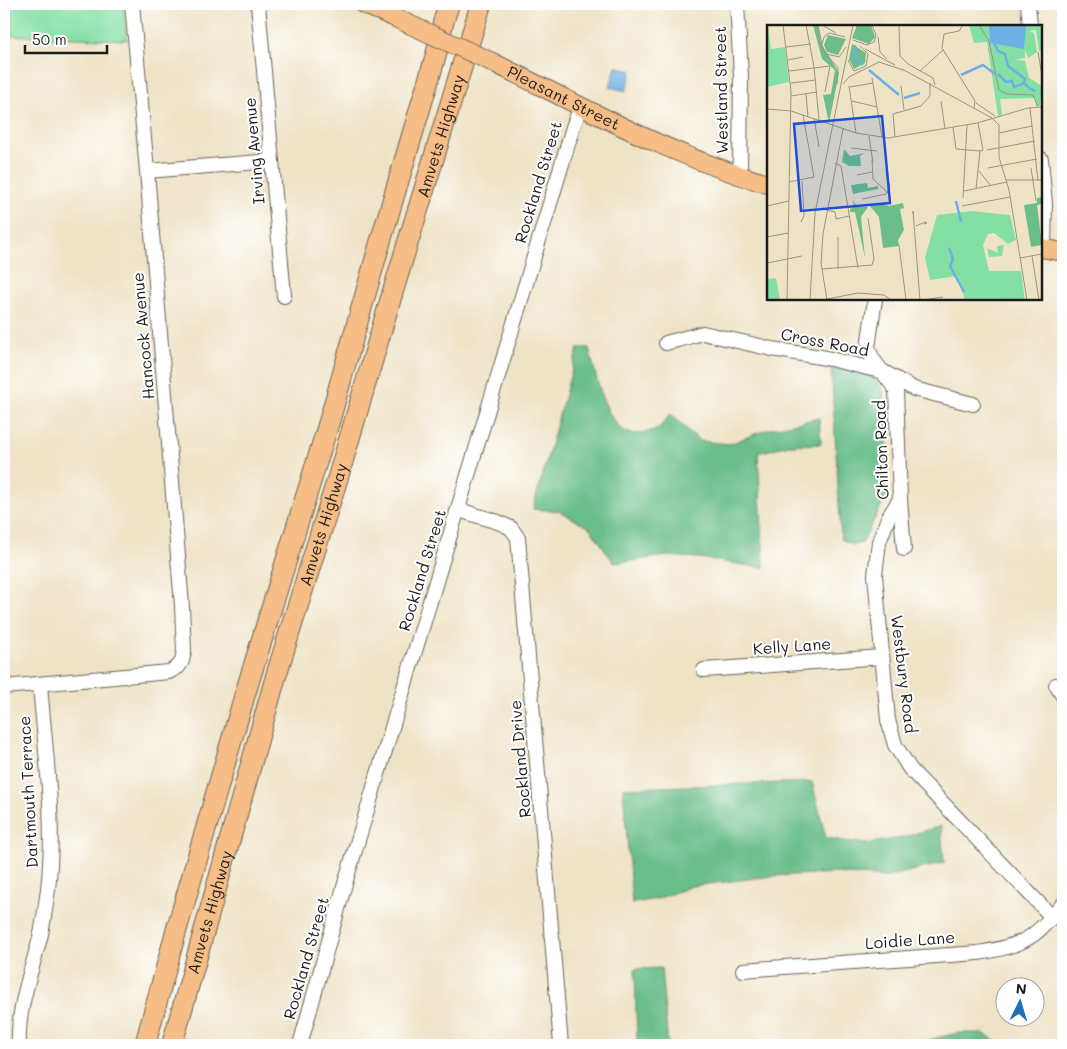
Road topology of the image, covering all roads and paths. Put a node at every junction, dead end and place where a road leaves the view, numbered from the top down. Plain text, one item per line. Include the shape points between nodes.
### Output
1 (132, 4) edge
2 (258, 4) edge
3 (363, 4) edge
4 (449, 4) edge
5 (481, 4) edge
6 (737, 4) edge
7 (1028, 4) edge
8 (1030, 25) edge
9 (581, 106) junction
10 (272, 161) junction
11 (1042, 170) edge
12 (147, 171) junction
13 (740, 176) junction
14 (767, 184) edge
15 (1043, 248) edge
16 (1063, 252) edge
17 (284, 296) dead end
18 (875, 300) edge
19 (666, 343) dead end
20 (884, 372) junction
21 (973, 404) dead end
22 (900, 499) junction
23 (459, 510) junction
24 (904, 549) dead end
25 (882, 657) junction
26 (704, 670) dead end
27 (40, 684) junction
28 (4, 687) edge
29 (1063, 904) edge
30 (1052, 917) junction
31 (743, 970) dead end
32 (19, 1045) edge
33 (145, 1045) edge
34 (172, 1045) edge
35 (300, 1045) edge
36 (561, 1045) edge

1 - 12 street, Hancock Avenue
2 - 10 street, Irving Avenue
3 - 9 main road, Pleasant Street, bridge
4 - 33 highway, Amvets Highway
5 - 34 highway, Amvets Highway via 273,686
6 - 13 street, Westland Street via 741,74
7 - 8 street
9 - 13 main road, Pleasant Street
9 - 23 street, Rockland Street
10 - 12 street
10 - 17 street, Irving Avenue
11 - 15 street via 1045,204
12 - 27 street, Hancock Avenue via 182,606 183,656 180,665 169,672
13 - 14 main road, Pleasant Street
15 - 16 main road
18 - 20 street, Chilton Road via 868,347 872,358
19 - 20 street, Cross Road via 703,332
20 - 21 street, Cross Road via 914,388
20 - 22 street, Chilton Road via 896,390
22 - 24 street, Chilton Road
22 - 25 street, Westbury Road via 878,542 875,575
23 - 35 street, Rockland Street
23 - 36 street, Rockland Drive via 511,528 518,538
25 - 26 street, Kelly Lane
25 - 30 street, Westbury Road via 888,720 895,745 910,769
27 - 28 street
27 - 32 street, Dartmouth Terrace via 51,842 41,932 22,1012
29 - 30 street, Loidie Lane
30 - 31 street, Loidie Lane via 1024,941 997,950

